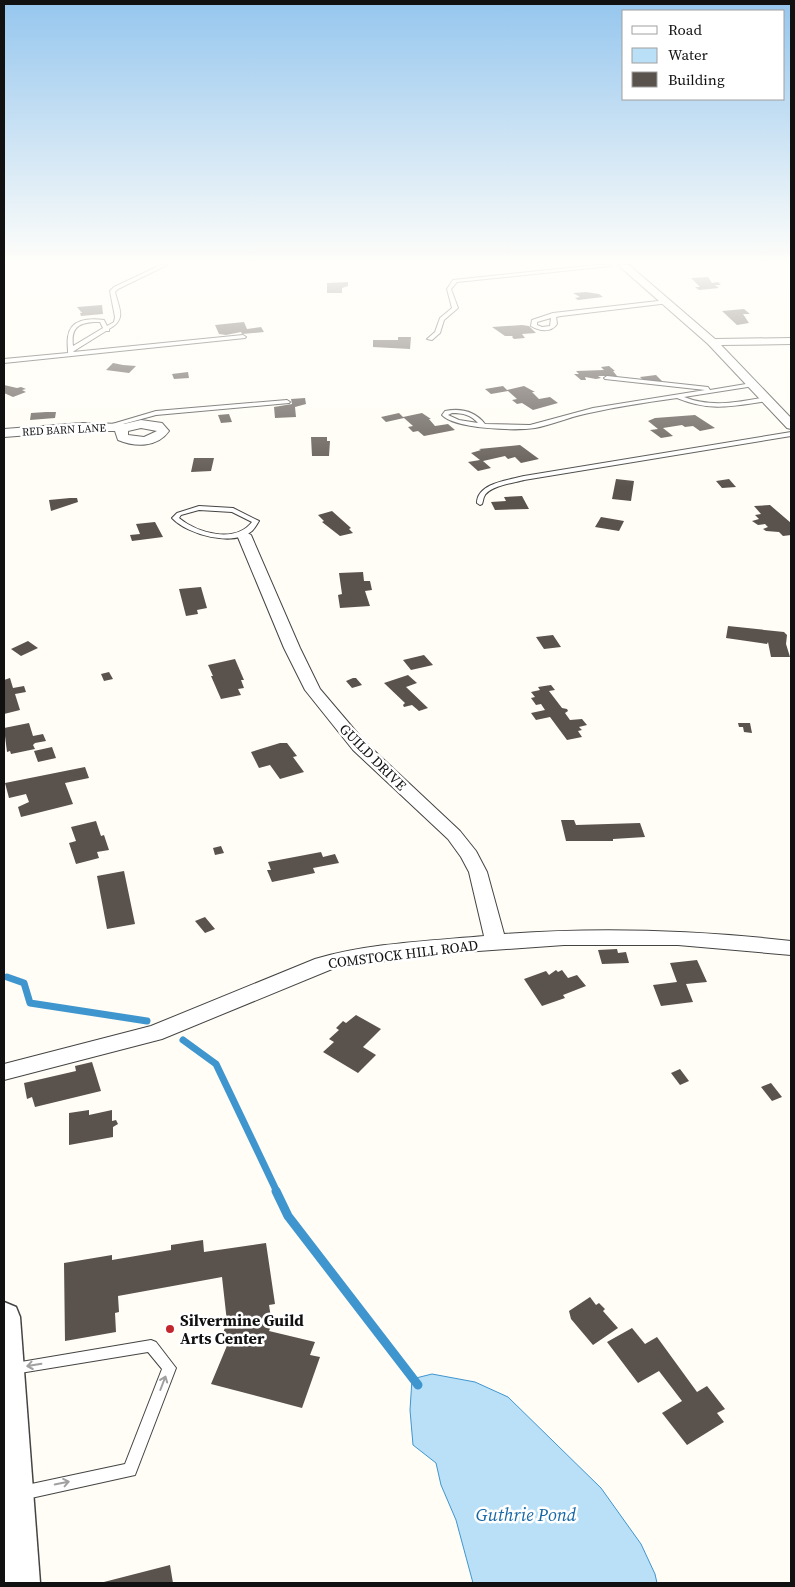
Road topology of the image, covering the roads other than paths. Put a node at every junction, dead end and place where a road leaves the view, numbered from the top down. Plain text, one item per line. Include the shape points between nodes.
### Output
1 (69, 339) edge
2 (92, 339) edge
3 (219, 339) edge
4 (709, 339) edge
5 (712, 342) junction
6 (791, 342) edge
7 (71, 352) junction
8 (4, 361) edge
9 (608, 378) dead end
10 (752, 385) junction
11 (718, 390) junction
12 (678, 397) junction
13 (766, 399) junction
14 (287, 402) dead end
15 (482, 424) junction
16 (791, 425) edge
17 (105, 427) junction
18 (124, 428) dead end
19 (4, 433) edge
20 (791, 434) edge
21 (480, 503) dead end
22 (244, 535) junction
23 (496, 943) junction
24 (791, 948) edge
25 (4, 1072) edge
26 (4, 1317) edge
27 (7, 1369) junction
28 (15, 1495) junction
29 (21, 1583) edge

1 - 7 lane
2 - 7 lane
3 - 7 lane
4 - 5 street
5 - 6 street
5 - 10 street
7 - 8 lane
9 - 11 lane
10 - 11 lane
10 - 13 street
11 - 12 lane
12 - 13 lane via 699,406 711,407
12 - 15 lane via 592,410 529,428
13 - 16 street
14 - 17 lane via 156,413
15 - 15 lane via 450,420 445,415 448,412 467,413
17 - 18 street, RED BARN LANE
17 - 19 street, RED BARN LANE
20 - 21 lane via 524,478 486,490 481,494
22 - 22 lane via 216,536 180,524 175,518 199,508 233,510 256,522
22 - 23 street, GUILD DRIVE via 313,690 359,746 454,835 469,855 478,872
23 - 24 street, COMSTOCK HILL ROAD via 648,937
23 - 25 street, COMSTOCK HILL ROAD via 378,954 322,964 155,1033
26 - 27 street
27 - 28 street
28 -> 27 lane via 130,1470 169,1368 151,1346
28 - 29 street

